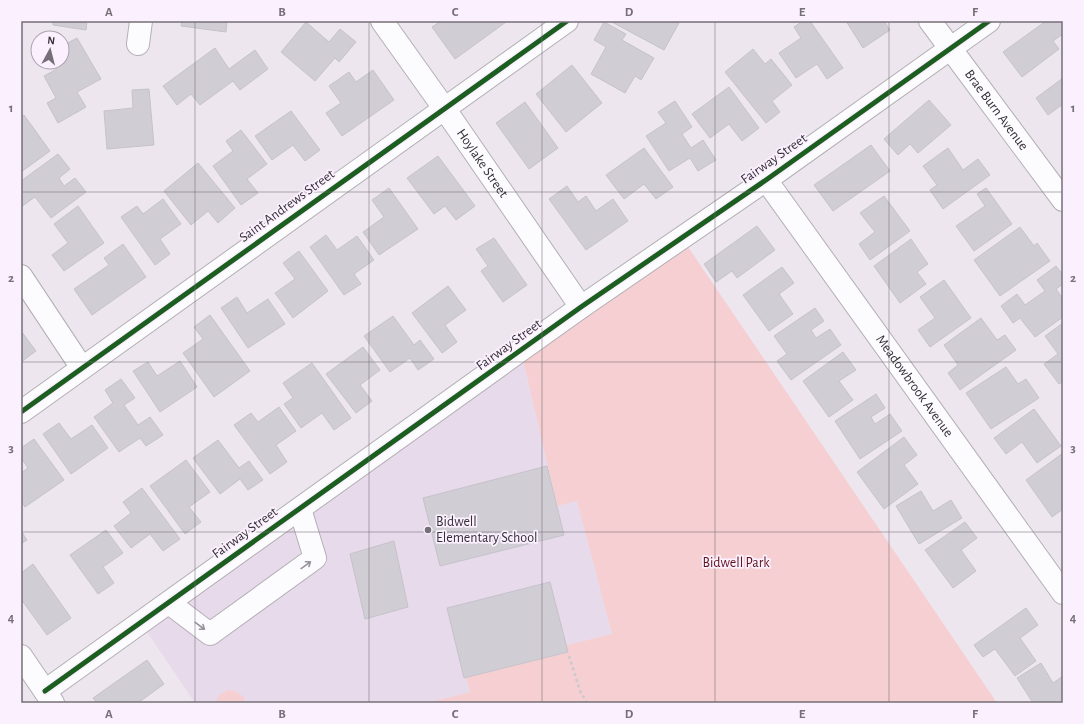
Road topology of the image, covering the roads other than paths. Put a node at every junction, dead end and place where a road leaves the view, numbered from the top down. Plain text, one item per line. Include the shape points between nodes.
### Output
1 (141, 21) edge
2 (382, 21) edge
3 (567, 21) edge
4 (930, 21) edge
5 (989, 21) edge
6 (138, 44) dead end
7 (949, 49) junction
8 (444, 108) junction
9 (766, 180) junction
10 (1063, 200) edge
11 (21, 276) edge
12 (581, 307) junction
13 (82, 368) junction
14 (21, 412) edge
15 (300, 509) junction
16 (1063, 593) edge
17 (169, 603) junction
18 (21, 656) edge
19 (49, 697) edge

1 - 6 street
2 - 8 street, Hoylake Street
3 - 8 street, Saint Andrews Street
4 - 7 street, Brae Burn Avenue
5 - 7 street, Fairway Street
7 - 9 street, Fairway Street
7 - 10 street, Brae Burn Avenue
8 - 12 street, Hoylake Street
8 - 13 street, Saint Andrews Street
9 - 12 street, Fairway Street
9 - 16 street, Meadowbrook Avenue
11 - 13 street
12 - 15 street, Fairway Street
13 - 14 street, Saint Andrews Street
15 - 17 street, Fairway Street
17 -> 15 street via 210,634 315,558
17 - 19 street, Fairway Street
18 - 19 street

